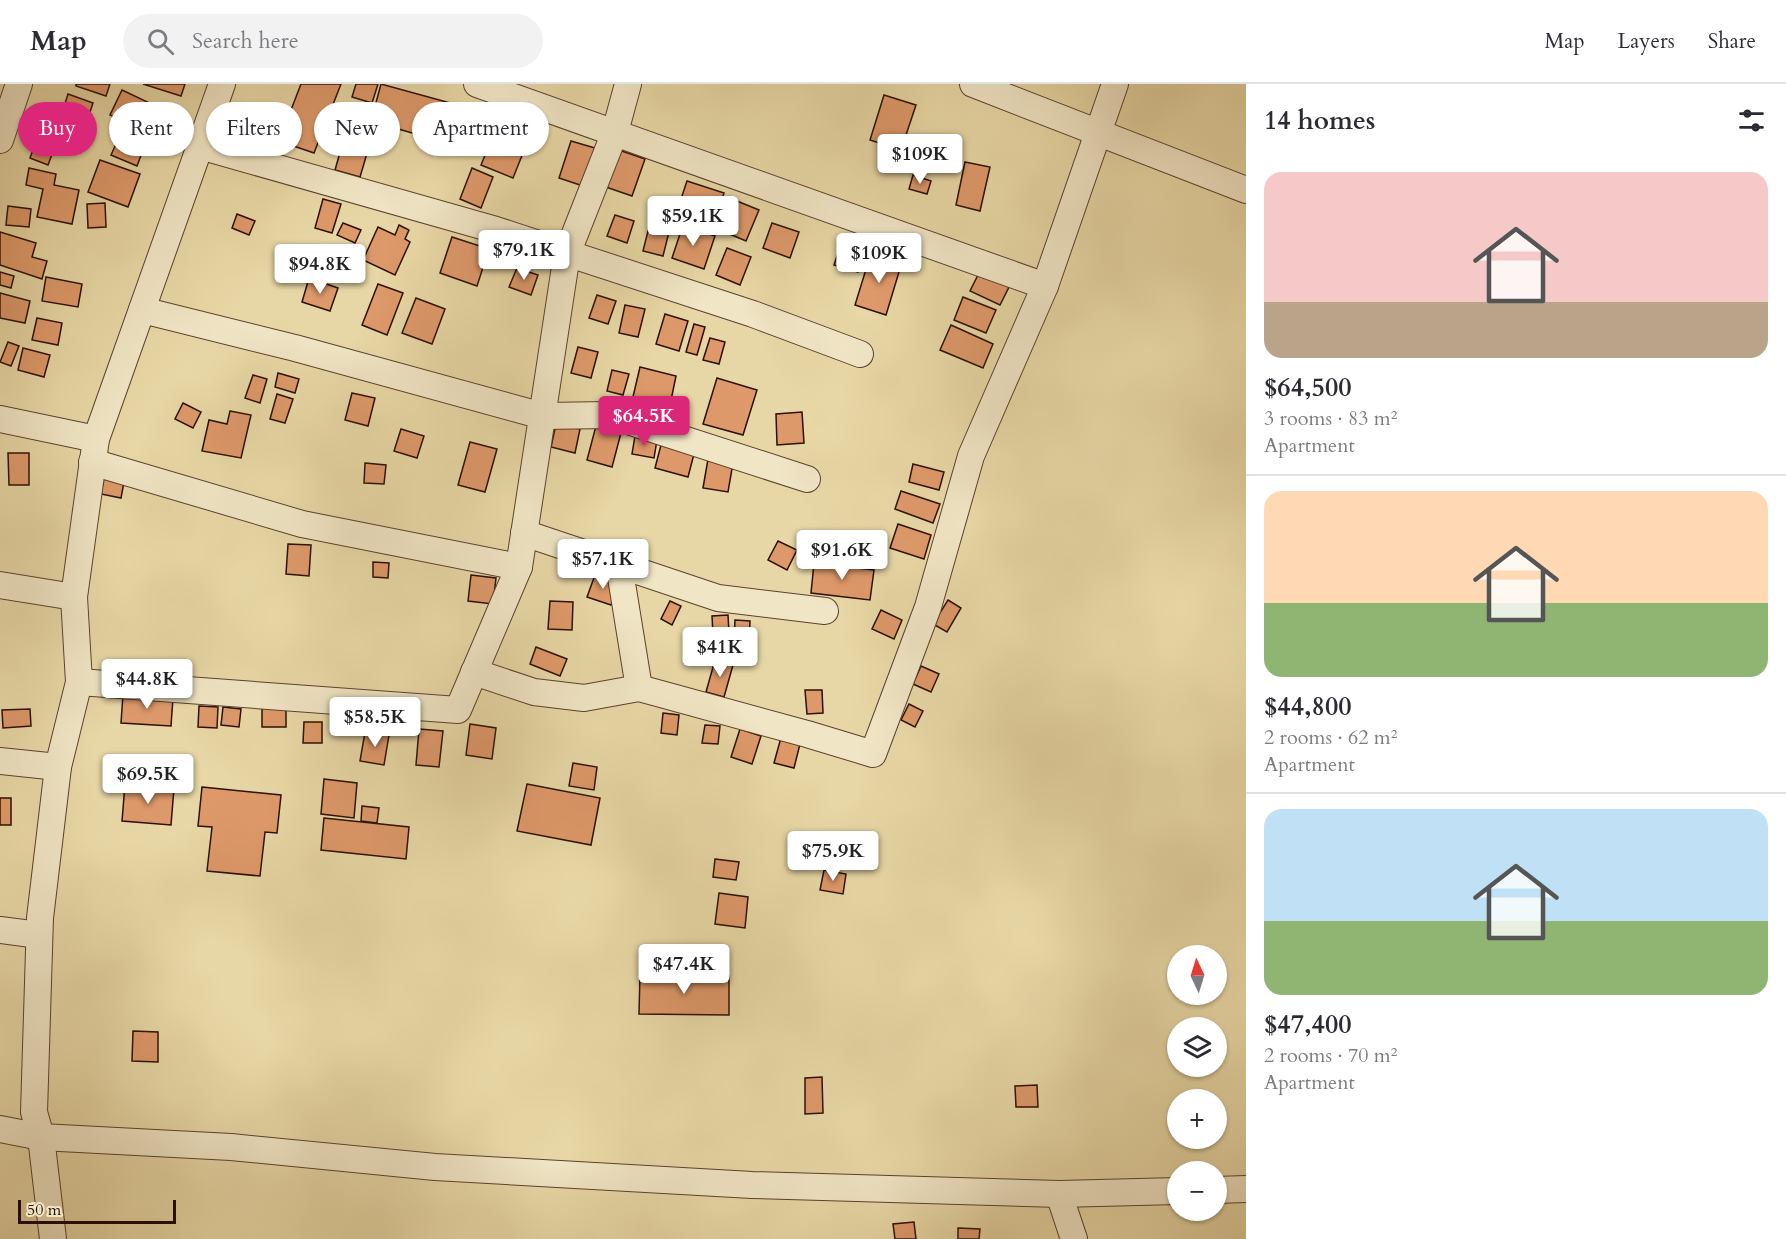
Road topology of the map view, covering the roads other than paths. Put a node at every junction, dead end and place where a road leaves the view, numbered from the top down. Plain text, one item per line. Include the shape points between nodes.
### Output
1 (19, 84) edge
2 (222, 84) edge
3 (477, 84) edge
4 (628, 84) edge
5 (973, 84) edge
6 (1115, 84) edge
7 (615, 132) junction
8 (1098, 132) junction
9 (0, 140) edge
10 (200, 146) junction
11 (1246, 190) edge
12 (567, 254) junction
13 (1046, 286) junction
14 (142, 310) junction
15 (860, 354) dead end
16 (543, 416) junction
17 (0, 419) edge
18 (94, 451) junction
19 (807, 479) dead end
20 (524, 533) junction
21 (619, 565) junction
22 (519, 567) junction
23 (0, 585) edge
24 (74, 597) junction
25 (825, 610) dead end
26 (474, 672) junction
27 (80, 681) junction
28 (639, 688) junction
29 (0, 761) edge
30 (58, 767) junction
31 (0, 930) edge
32 (39, 935) junction
33 (0, 1129) edge
34 (41, 1137) junction
35 (1246, 1189) edge
36 (1227, 1190) edge
37 (1167, 1191) edge
38 (1059, 1194) junction
39 (53, 1239) edge
40 (1074, 1239) edge

1 - 9 street
2 - 10 street
3 - 7 street
4 - 7 street
5 - 8 street
6 - 8 street
7 - 12 street
7 - 13 street
8 - 11 street
8 - 13 street
10 - 12 street
10 - 14 street
12 - 15 street via 753,314
12 - 16 street
13 - 28 street via 971,456 928,607 873,754
14 - 16 street via 306,350
14 - 18 street
16 - 19 street via 609,415
16 - 20 street
17 - 18 street
18 - 22 street via 302,524
18 - 24 street
20 - 21 street
20 - 22 street
21 - 25 street via 718,598
21 - 28 street
22 - 26 street
23 - 24 street
24 - 27 street
26 - 27 street via 458,710
26 - 28 street via 534,692 584,698
27 - 30 street
29 - 30 street
30 - 32 street
31 - 32 street
32 - 34 street via 34,1112
33 - 34 street
34 - 38 street via 231,1147 435,1167 752,1185
34 - 39 street
35 - 36 street
37 - 38 street
38 - 40 street

